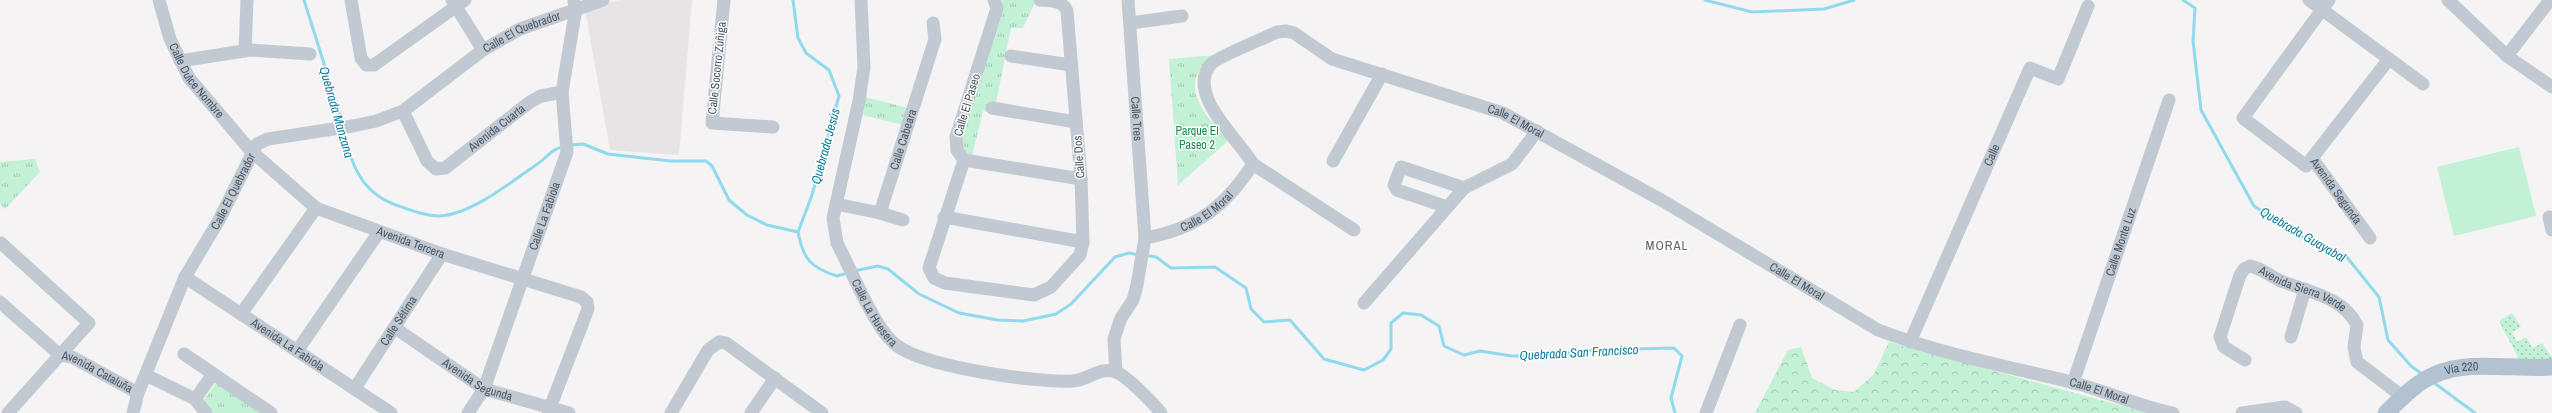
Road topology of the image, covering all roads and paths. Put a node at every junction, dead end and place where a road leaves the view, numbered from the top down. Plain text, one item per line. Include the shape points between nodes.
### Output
1 (159, 0) edge
2 (247, 0) edge
3 (350, 0) edge
4 (603, 0) edge
5 (724, 0) edge
6 (861, 0) edge
7 (994, 0) edge
8 (1040, 0) edge
9 (1128, 0) edge
10 (2309, 0) edge
11 (2448, 0) edge
12 (2550, 0) edge
13 (458, 2) edge
14 (575, 4) edge
15 (2325, 5) edge
16 (2088, 6) dead end
17 (1182, 16) dead end
18 (933, 23) dead end
19 (1130, 23) junction
20 (483, 50) junction
21 (245, 51) junction
22 (310, 54) dead end
23 (1011, 56) dead end
24 (2507, 56) junction
25 (2389, 59) junction
26 (180, 61) junction
27 (1071, 65) junction
28 (1382, 74) junction
29 (2424, 84) dead end
30 (2552, 87) edge
31 (562, 92) junction
32 (2169, 100) dead end
33 (992, 108) dead end
34 (403, 111) junction
35 (1076, 122) junction
36 (773, 127) dead end
37 (1536, 131) junction
38 (251, 151) junction
39 (2312, 158) junction
40 (964, 160) junction
41 (1333, 161) dead end
42 (1253, 164) junction
43 (1081, 179) junction
44 (1464, 188) junction
45 (836, 204) junction
46 (1447, 207) junction
47 (316, 208) junction
48 (880, 213) junction
49 (944, 217) junction
50 (2549, 217) dead end
51 (902, 220) dead end
52 (1354, 230) dead end
53 (2552, 230) edge
54 (379, 232) junction
55 (1145, 238) junction
56 (2370, 238) dead end
57 (1083, 242) junction
58 (1, 243) edge
59 (442, 254) junction
60 (185, 277) junction
61 (522, 280) junction
62 (2305, 289) junction
63 (0, 302) edge
64 (1364, 303) dead end
65 (241, 314) junction
66 (1740, 325) dead end
67 (395, 328) junction
68 (2290, 337) dead end
69 (1910, 342) junction
70 (297, 351) junction
71 (184, 354) dead end
72 (60, 355) junction
73 (2245, 360) dead end
74 (2552, 367) edge
75 (1116, 372) junction
76 (213, 374) junction
77 (146, 375) junction
78 (775, 378) junction
79 (2073, 383) junction
80 (355, 388) junction
81 (484, 389) junction
82 (2409, 392) junction
83 (138, 393) junction
84 (195, 399) junction
85 (550, 411) edge
86 (8, 413) edge
87 (133, 413) edge
88 (206, 413) edge
89 (271, 413) edge
90 (391, 413) edge
91 (468, 413) edge
92 (569, 413) edge
93 (671, 413) edge
94 (751, 413) edge
95 (822, 413) edge
96 (1161, 413) edge
97 (1706, 413) edge
98 (2173, 413) edge
99 (2242, 413) edge
100 (2296, 413) edge
101 (2386, 413) edge

1 - 26 street, Calle Dulce Nombre via 170,40
2 - 21 street
3 - 13 street via 358,47 366,65 380,62
4 - 14 street, Calle El Quebrador
5 - 36 street, Calle Socorro Zúñiga via 712,123
6 - 45 street, Calle La Huesera via 864,67
7 - 40 street, Calle El Paseo via 997,8 956,137 957,150
8 - 27 street, Calle Dos via 1059,2 1065,6
9 - 19 street, Calle Tres
10 - 15 street
11 - 24 street
12 - 24 street
13 - 20 street
14 - 20 street, Calle El Quebrador via 520,29
14 - 31 street, Calle La Fabiola
15 - 25 street
15 - 39 street, Avenida Segunda via 2243,118 2306,166
16 - 69 street, Calle via 2058,79 2030,68
17 - 19 street
18 - 48 street, Calle Cabeara via 935,39
19 - 55 street, Calle Tres
20 - 34 street, Calle El Quebrador
21 - 22 street
21 - 26 street
23 - 27 street
24 - 30 street
25 - 29 street
25 - 39 street
26 - 38 street, Calle Dulce Nombre via 189,78
27 - 35 street, Calle Dos
28 - 37 street, Calle El Moral via 1503,113
28 - 41 street
28 - 42 street, Calle El Moral via 1332,58 1294,33 1286,31 1277,32 1211,64 1204,78 1204,90 1210,107 1247,152
31 - 34 street, Avenida Cuarta via 541,96 530,102 445,168 436,169 426,161
31 - 61 street, Calle La Fabiola via 567,152
32 - 79 street, Calle Monte Luz
33 - 35 street
34 - 38 street, Calle El Quebrador via 353,126 268,139 257,144
35 - 43 street, Calle Dos
37 - 44 street via 1512,164
37 - 69 street, Calle El Moral via 1677,209 1851,316
38 - 47 street, Avenida Tercera
38 - 60 street, Calle El Quebrador via 235,191
39 - 56 street, Avenida Segunda
40 - 43 street
40 - 49 street
42 - 52 street
42 - 55 street, Calle El Moral via 1237,189 1209,213 1170,234
43 - 57 street, Calle Dos
44 - 46 street
44 - 46 street via 1401,167 1394,185 1397,190
45 - 48 street
45 - 75 street, Calle La Huesera via 833,230 837,243 882,328 896,345 913,354 949,366 1040,379 1074,381 1100,371
46 - 64 street
47 - 54 street, Avenida Tercera
47 - 65 street
48 - 51 street
49 - 57 street
49 - 57 street, Calle Dos via 929,268 934,278 945,283 1034,296 1043,293 1080,254
50 - 53 street
54 - 59 street, Avenida Tercera
54 - 70 street
55 - 75 street via 1133,300 1121,318 1114,339
58 - 72 street via 89,323
59 - 61 street, Avenida Tercera
59 - 67 street, Calle Sétima
60 - 65 street, Avenida La Fabiola
60 - 77 street, Calle El Quebrador
61 - 81 street, Calle La Fabiola
61 - 85 street, Avenida Tercera via 581,297 587,302 588,309
62 - 68 street
62 - 73 street, Avenida Sierra Verde via 2280,281 2256,267 2244,269 2220,337 2224,347
62 - 82 street, Avenida Sierra Verde via 2326,297 2354,318 2358,331 2354,347 2357,362 2390,387
63 - 72 street
65 - 70 street, Avenida La Fabiola
66 - 97 street
67 - 80 street, Calle Sétima
67 - 81 street, Avenida Segunda
69 - 79 street, Calle El Moral via 1977,361
70 - 80 street, Avenida La Fabiola
71 - 76 street
72 - 83 street, Avenida Cataluña via 72,357
72 - 86 street, Avenida Cataluña
74 - 82 main road, Vía 220 via 2458,367 2434,375
75 - 96 street
76 - 84 street
76 - 89 street
77 - 83 street, Calle El Quebrador
77 - 84 street
78 - 93 street via 726,342 719,342 708,350
78 - 94 street
78 - 95 street
79 - 98 street, Calle El Moral
80 - 90 street, Avenida La Fabiola
81 - 85 street, Avenida Segunda
81 - 91 street, Calle La Fabiola
82 - 101 main road, Vía 220
83 - 87 street, Calle El Quebrador
84 - 88 street
85 - 92 street, Avenida Segunda
99 - 100 street via 2284,407

